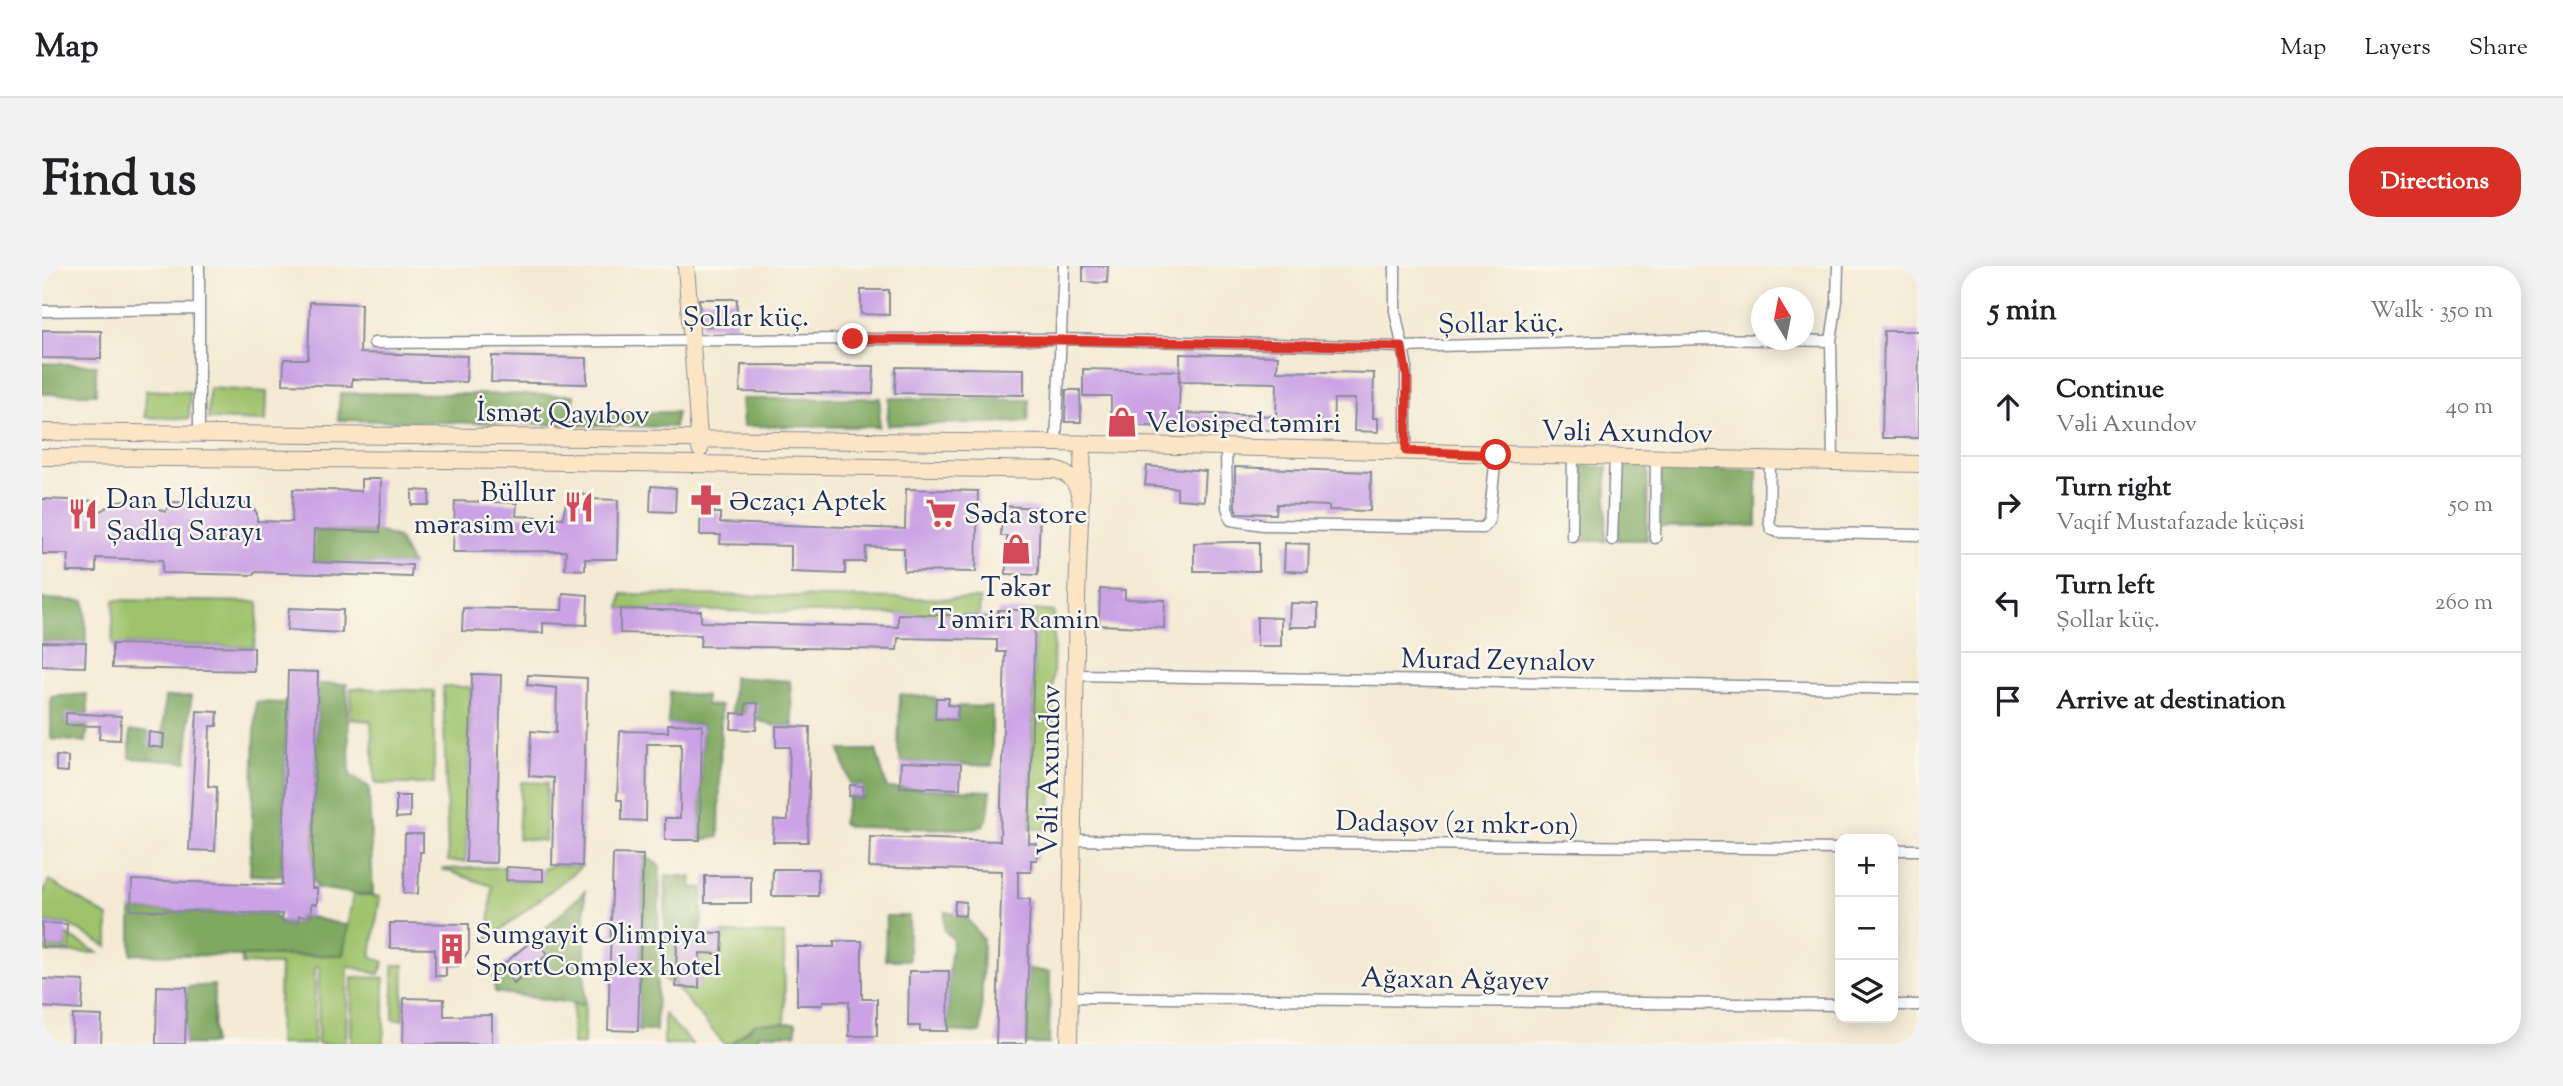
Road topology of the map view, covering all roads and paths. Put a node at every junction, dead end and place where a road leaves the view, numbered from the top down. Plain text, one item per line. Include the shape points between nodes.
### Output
1 (199, 266) edge
2 (686, 266) edge
3 (1064, 266) edge
4 (1395, 266) edge
5 (1838, 266) edge
6 (199, 309) junction
7 (42, 311) edge
8 (692, 339) junction
9 (1060, 340) junction
10 (1831, 341) junction
11 (374, 343) dead end
12 (1402, 347) junction
13 (42, 432) edge
14 (199, 433) junction
15 (275, 434) junction
16 (444, 436) junction
17 (699, 441) junction
18 (1056, 443) junction
19 (1083, 445) junction
20 (1226, 448) junction
21 (1406, 451) junction
22 (1496, 455) junction
23 (1573, 456) junction
24 (42, 457) edge
25 (1615, 457) junction
26 (1656, 458) junction
27 (276, 459) junction
28 (444, 460) junction
29 (1770, 460) junction
30 (1833, 462) junction
31 (700, 464) junction
32 (1919, 464) edge
33 (1055, 470) junction
34 (1080, 498) junction
35 (1572, 536) dead end
36 (1919, 536) edge
37 (1655, 538) dead end
38 (1612, 540) dead end
39 (1076, 675) junction
40 (1919, 689) edge
41 (1073, 840) junction
42 (1835, 849) edge
43 (1898, 850) edge
44 (1919, 850) edge
45 (1070, 998) junction
46 (1835, 1004) edge
47 (1898, 1005) edge
48 (1919, 1005) edge
49 (1069, 1044) edge

1 - 6 street
2 - 8 street
3 - 9 street
4 - 12 street via 1395,311
5 - 10 street
6 - 7 street
6 - 14 street
8 - 9 street, Şollar küç.
8 - 11 street, Şollar küç.
8 - 17 street
9 - 12 street, Şollar küç.
9 - 18 street
10 - 12 street, Şollar küç. via 1704,339
10 - 30 street
12 - 21 street via 1407,377
13 - 14 street, İsmət Qayıbov
14 - 15 street, İsmət Qayıbov
15 - 16 street, İsmət Qayıbov
15 - 27 street
16 - 17 street, İsmət Qayıbov
16 - 28 street
17 - 18 street, İsmət Qayıbov
17 - 31 street
18 - 19 street, İsmət Qayıbov
18 - 33 street
19 - 20 street, Vəli Axundov
19 - 33 street
19 - 34 street, Vəli Axundov
20 - 21 street, Vəli Axundov
20 - 22 street via 1231,520 1263,525 1483,528 1489,521
21 - 22 street, Vəli Axundov
22 - 23 street, Vəli Axundov
23 - 25 street, Vəli Axundov
23 - 35 street
24 - 27 street, İsmət Qayıbov
25 - 26 street, Vəli Axundov
25 - 38 street
26 - 29 street, Vəli Axundov
26 - 37 street
27 - 28 street, İsmət Qayıbov
28 - 31 street, İsmət Qayıbov
29 - 30 street, Vəli Axundov
29 - 36 street via 1771,529
30 - 32 street, Vəli Axundov
31 - 33 street, İsmət Qayıbov
33 - 34 street via 1072,478
34 - 39 street, Vəli Axundov
39 - 40 street, Murad Zeynalov
39 - 41 street, Vəli Axundov
41 - 42 street, Dadaşov (21 mkr-on)
41 - 45 street, Vəli Axundov
43 - 44 street
45 - 46 street, Ağaxan Ağayev
45 - 49 street, Vəli Axundov
47 - 48 street

